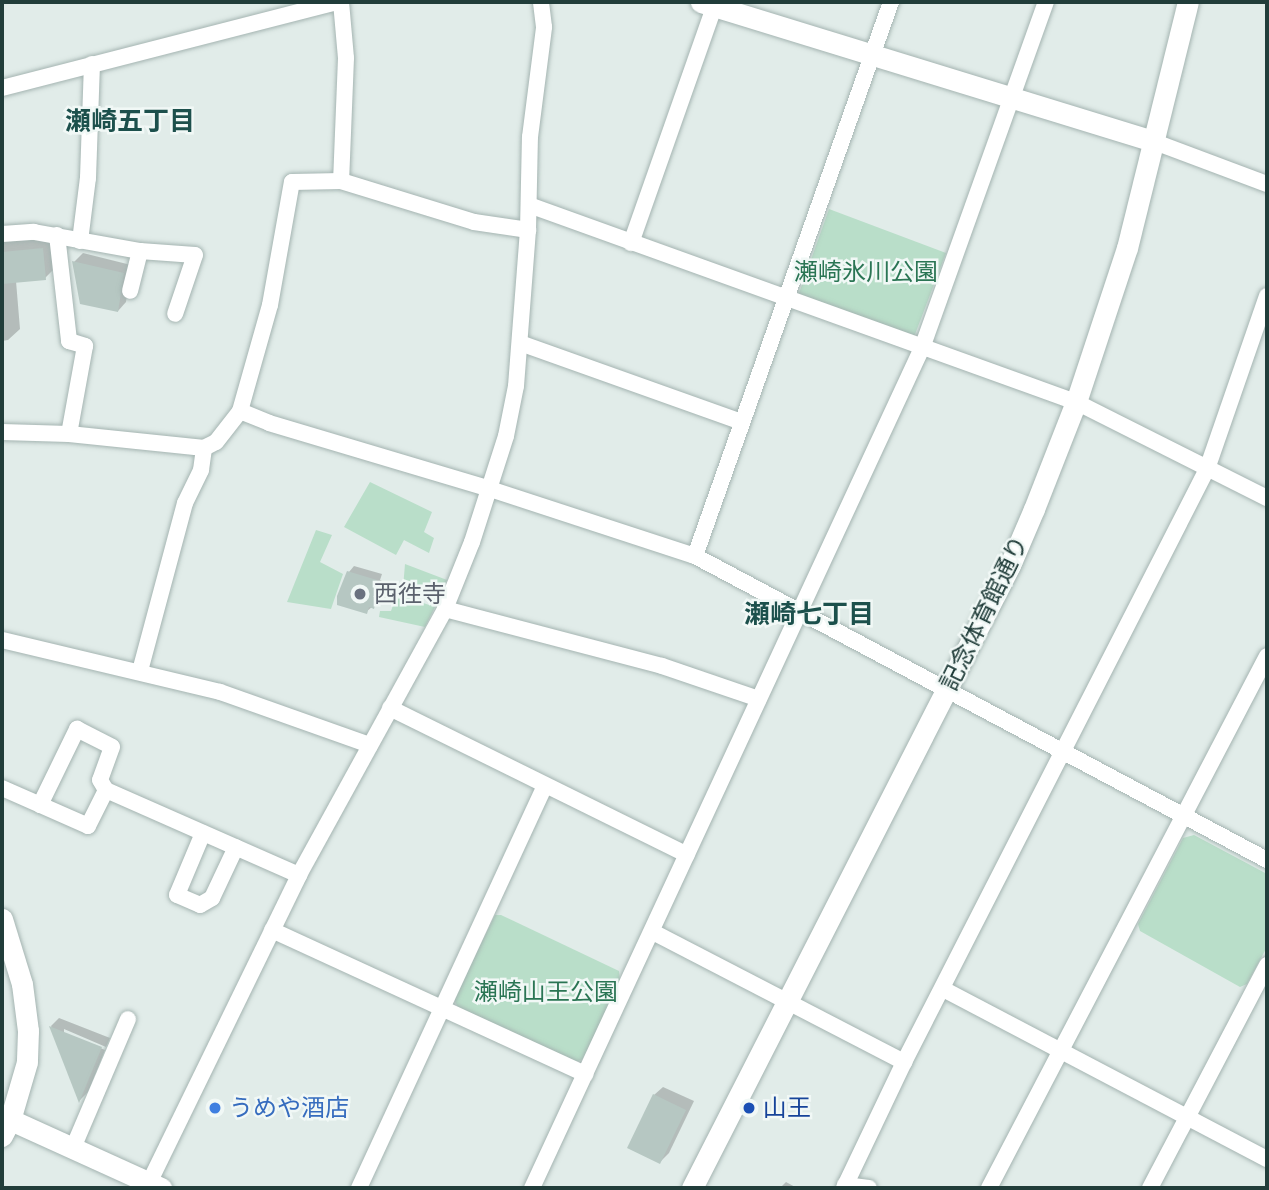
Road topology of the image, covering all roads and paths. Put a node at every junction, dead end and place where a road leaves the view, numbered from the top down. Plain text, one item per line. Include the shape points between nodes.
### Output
1 (338, 2) edge
2 (541, 2) edge
3 (891, 2) edge
4 (1046, 2) edge
5 (1188, 2) edge
6 (711, 3) edge
7 (872, 55) junction
8 (92, 64) junction
9 (2, 88) edge
10 (1011, 99) junction
11 (1155, 142) junction
12 (341, 181) junction
13 (1267, 184) edge
14 (528, 205) junction
15 (528, 230) junction
16 (2, 234) edge
17 (57, 235) junction
18 (80, 241) junction
19 (631, 243) junction
20 (140, 251) junction
21 (130, 291) dead end
22 (1267, 296) edge
23 (785, 299) junction
24 (175, 314) dead end
25 (520, 343) junction
26 (922, 348) junction
27 (1076, 402) junction
28 (240, 411) junction
29 (742, 422) junction
30 (2, 432) edge
31 (69, 434) junction
32 (204, 448) junction
33 (1207, 469) junction
34 (489, 489) junction
35 (1267, 498) edge
36 (695, 556) junction
37 (445, 608) junction
38 (801, 612) junction
39 (2, 640) edge
40 (1267, 656) edge
41 (141, 671) junction
42 (947, 690) junction
43 (759, 699) junction
44 (390, 708) junction
45 (370, 745) junction
46 (1063, 752) junction
47 (545, 786) junction
48 (2, 788) edge
49 (106, 789) junction
50 (40, 805) junction
51 (1184, 816) junction
52 (203, 833) junction
53 (236, 847) junction
54 (687, 855) junction
55 (1267, 860) edge
56 (299, 875) junction
57 (2, 919) edge
58 (272, 930) junction
59 (653, 932) junction
60 (1267, 965) edge
61 (943, 989) junction
62 (789, 1001) junction
63 (441, 1009) junction
64 (128, 1019) dead end
65 (1061, 1048) junction
66 (904, 1062) junction
67 (585, 1074) junction
68 (1189, 1117) junction
69 (5, 1124) edge
70 (74, 1148) junction
71 (1267, 1159) edge
72 (155, 1185) edge
73 (845, 1187) edge
74 (359, 1188) edge
75 (532, 1188) edge
76 (692, 1188) edge
77 (869, 1188) edge
78 (989, 1188) edge
79 (1150, 1188) edge

1 - 8 street
1 - 12 street via 346,58
2 - 14 street via 544,27 530,137
3 - 7 street
4 - 10 street
5 - 11 street, 記念体育館通り
6 - 7 street
6 - 19 street
7 - 10 street
7 - 23 street
8 - 9 street
8 - 18 street via 89,178
10 - 11 street
10 - 26 street
11 - 13 street
11 - 27 street, 記念体育館通り via 1127,248
12 - 15 street via 474,222
12 - 28 street via 292,182 273,293
14 - 15 street
14 - 19 street
15 - 25 street
16 - 17 street
17 - 18 street
17 - 31 street via 69,341 85,346
18 - 20 street
19 - 23 street
20 - 21 street
20 - 24 street via 195,255
22 - 33 street
23 - 26 street
23 - 29 street
25 - 29 street
25 - 34 street via 506,436
26 - 27 street
26 - 38 street
27 - 33 street
27 - 42 street, 記念体育館通り via 1010,565
28 - 32 street via 222,437
28 - 34 street
29 - 36 street
30 - 31 street
31 - 32 street
32 - 41 street
33 - 35 street
33 - 46 street
34 - 36 street
34 - 37 street
36 - 38 street
37 - 43 street via 662,666
37 - 44 street
38 - 42 street
38 - 43 street
39 - 41 street
40 - 51 street
41 - 45 street via 219,692
42 - 46 street
42 - 62 street, 記念体育館通り
43 - 54 street
44 - 45 street
44 - 47 street
45 - 56 street
46 - 51 street
46 - 61 street
47 - 54 street
47 - 63 street
48 - 50 street
49 - 50 street via 88,826
49 - 50 street via 100,780 112,747 77,729
49 - 52 street
51 - 55 street
51 - 65 street
52 - 53 street
52 - 53 street via 177,894 200,905 212,898
53 - 56 street
54 - 59 street
56 - 58 street
57 - 69 street via 22,984 28,1031 27,1062
58 - 63 street
58 - 72 street
59 - 62 street
59 - 67 street
60 - 68 street
61 - 65 street
61 - 66 street
62 - 66 street
62 - 76 street, 記念体育館通り
63 - 67 street
63 - 74 street
64 - 70 street
65 - 68 street
65 - 78 street
66 - 73 street
67 - 75 street
68 - 71 street
68 - 79 street
69 - 70 street
70 - 72 street
73 - 77 street

